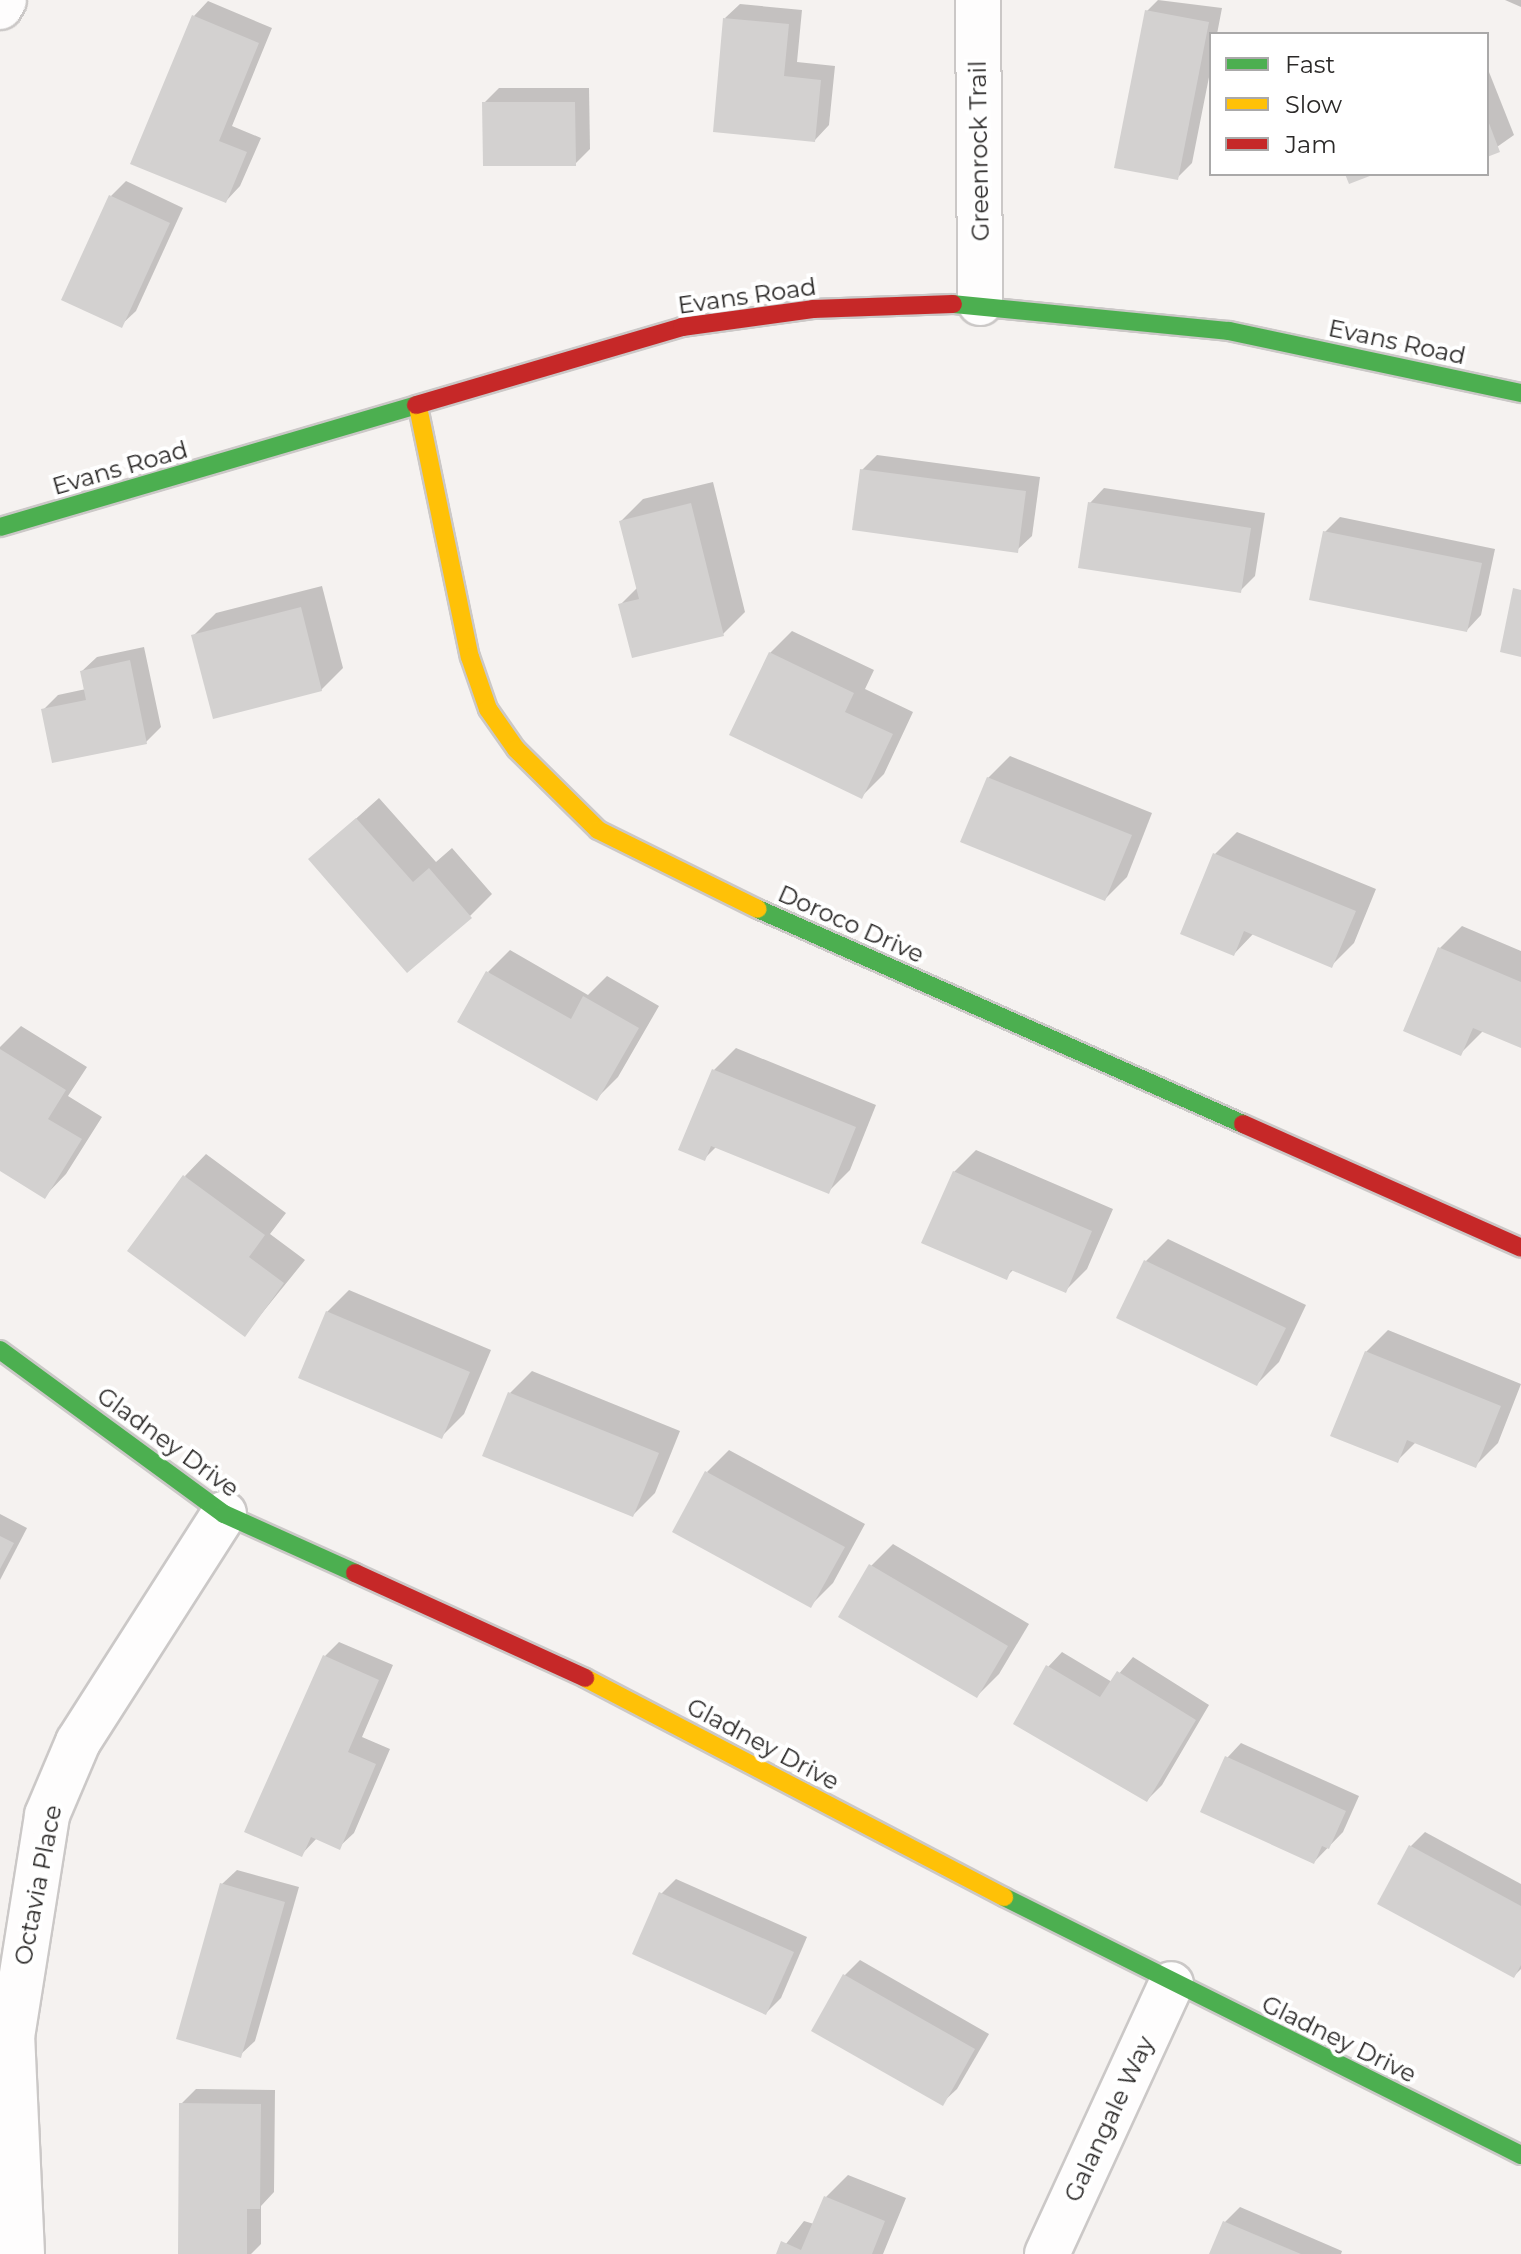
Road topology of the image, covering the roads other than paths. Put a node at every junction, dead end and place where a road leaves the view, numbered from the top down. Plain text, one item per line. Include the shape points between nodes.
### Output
1 (4, 0) edge
2 (978, 0) edge
3 (0, 7) edge
4 (980, 303) junction
5 (1521, 393) edge
6 (418, 407) junction
7 (0, 527) edge
8 (1521, 1248) edge
9 (0, 1350) edge
10 (224, 1514) junction
11 (1171, 1984) junction
12 (1521, 2155) edge
13 (22, 2254) edge
14 (1047, 2254) edge

1 - 3 street
2 - 4 street, Greenrock Trail
4 - 5 street, Evans Road via 1229,331
4 - 6 street, Evans Road via 813,309 682,327
6 - 7 street, Evans Road
6 - 8 street, Doroco Drive via 470,657 488,709 516,749 598,830 685,877
9 - 10 street, Gladney Drive
10 - 11 street, Gladney Drive via 556,1663
10 - 13 street, Octavia Place via 78,1742 47,1815 12,2037
11 - 12 street, Gladney Drive
11 - 14 street, Galangale Way

